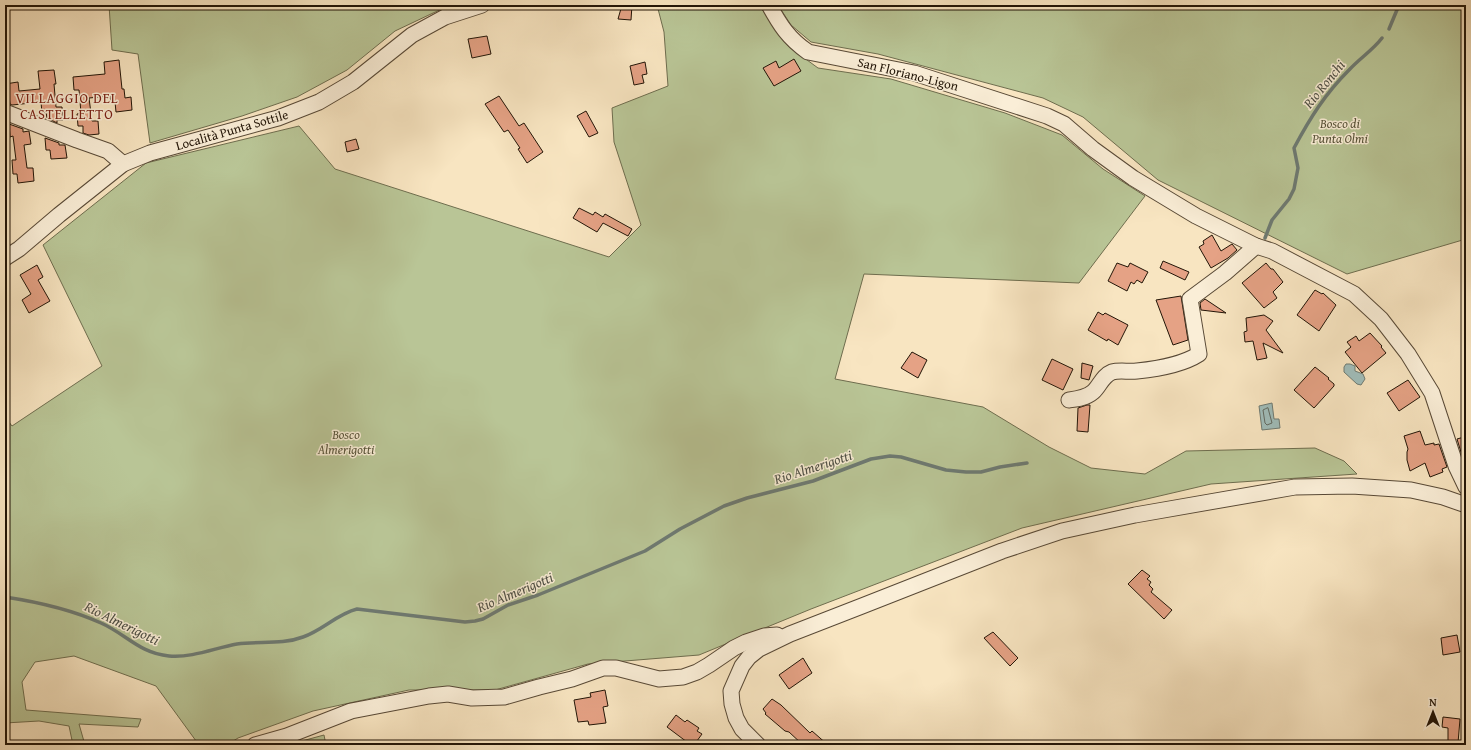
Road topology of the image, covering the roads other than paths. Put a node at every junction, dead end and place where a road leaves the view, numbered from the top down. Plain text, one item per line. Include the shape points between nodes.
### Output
1 (482, 5) edge
2 (769, 5) edge
3 (5, 112) edge
4 (123, 164) junction
5 (1256, 246) junction
6 (5, 258) edge
7 (1069, 400) dead end
8 (1466, 487) edge
9 (1466, 505) edge
10 (790, 634) junction
11 (255, 745) edge
12 (758, 745) edge

1 - 4 street, Località Punta Sottile via 445,17 412,35 353,82 319,102 278,118 150,153
2 - 5 street, San Floriano-Ligon via 785,32 808,52 914,73 1020,106 1064,124 1133,178 1196,216
3 - 4 street via 108,151
4 - 6 street, Località Punta Sottile
5 - 7 street via 1190,299 1199,354 1163,367 1112,372 1093,392
5 - 8 street, San Floriano-Ligon via 1354,294 1381,319 1408,354 1432,393 1456,466
9 - 10 street via 1411,490 1322,486 1295,487 1135,515 1062,531 1002,551
10 - 11 street via 764,636 746,642 709,665 683,677 659,679 616,668 603,668 504,697 472,698 448,694 351,711 287,736
10 - 12 street via 759,649 749,657 731,691 736,718 742,729

